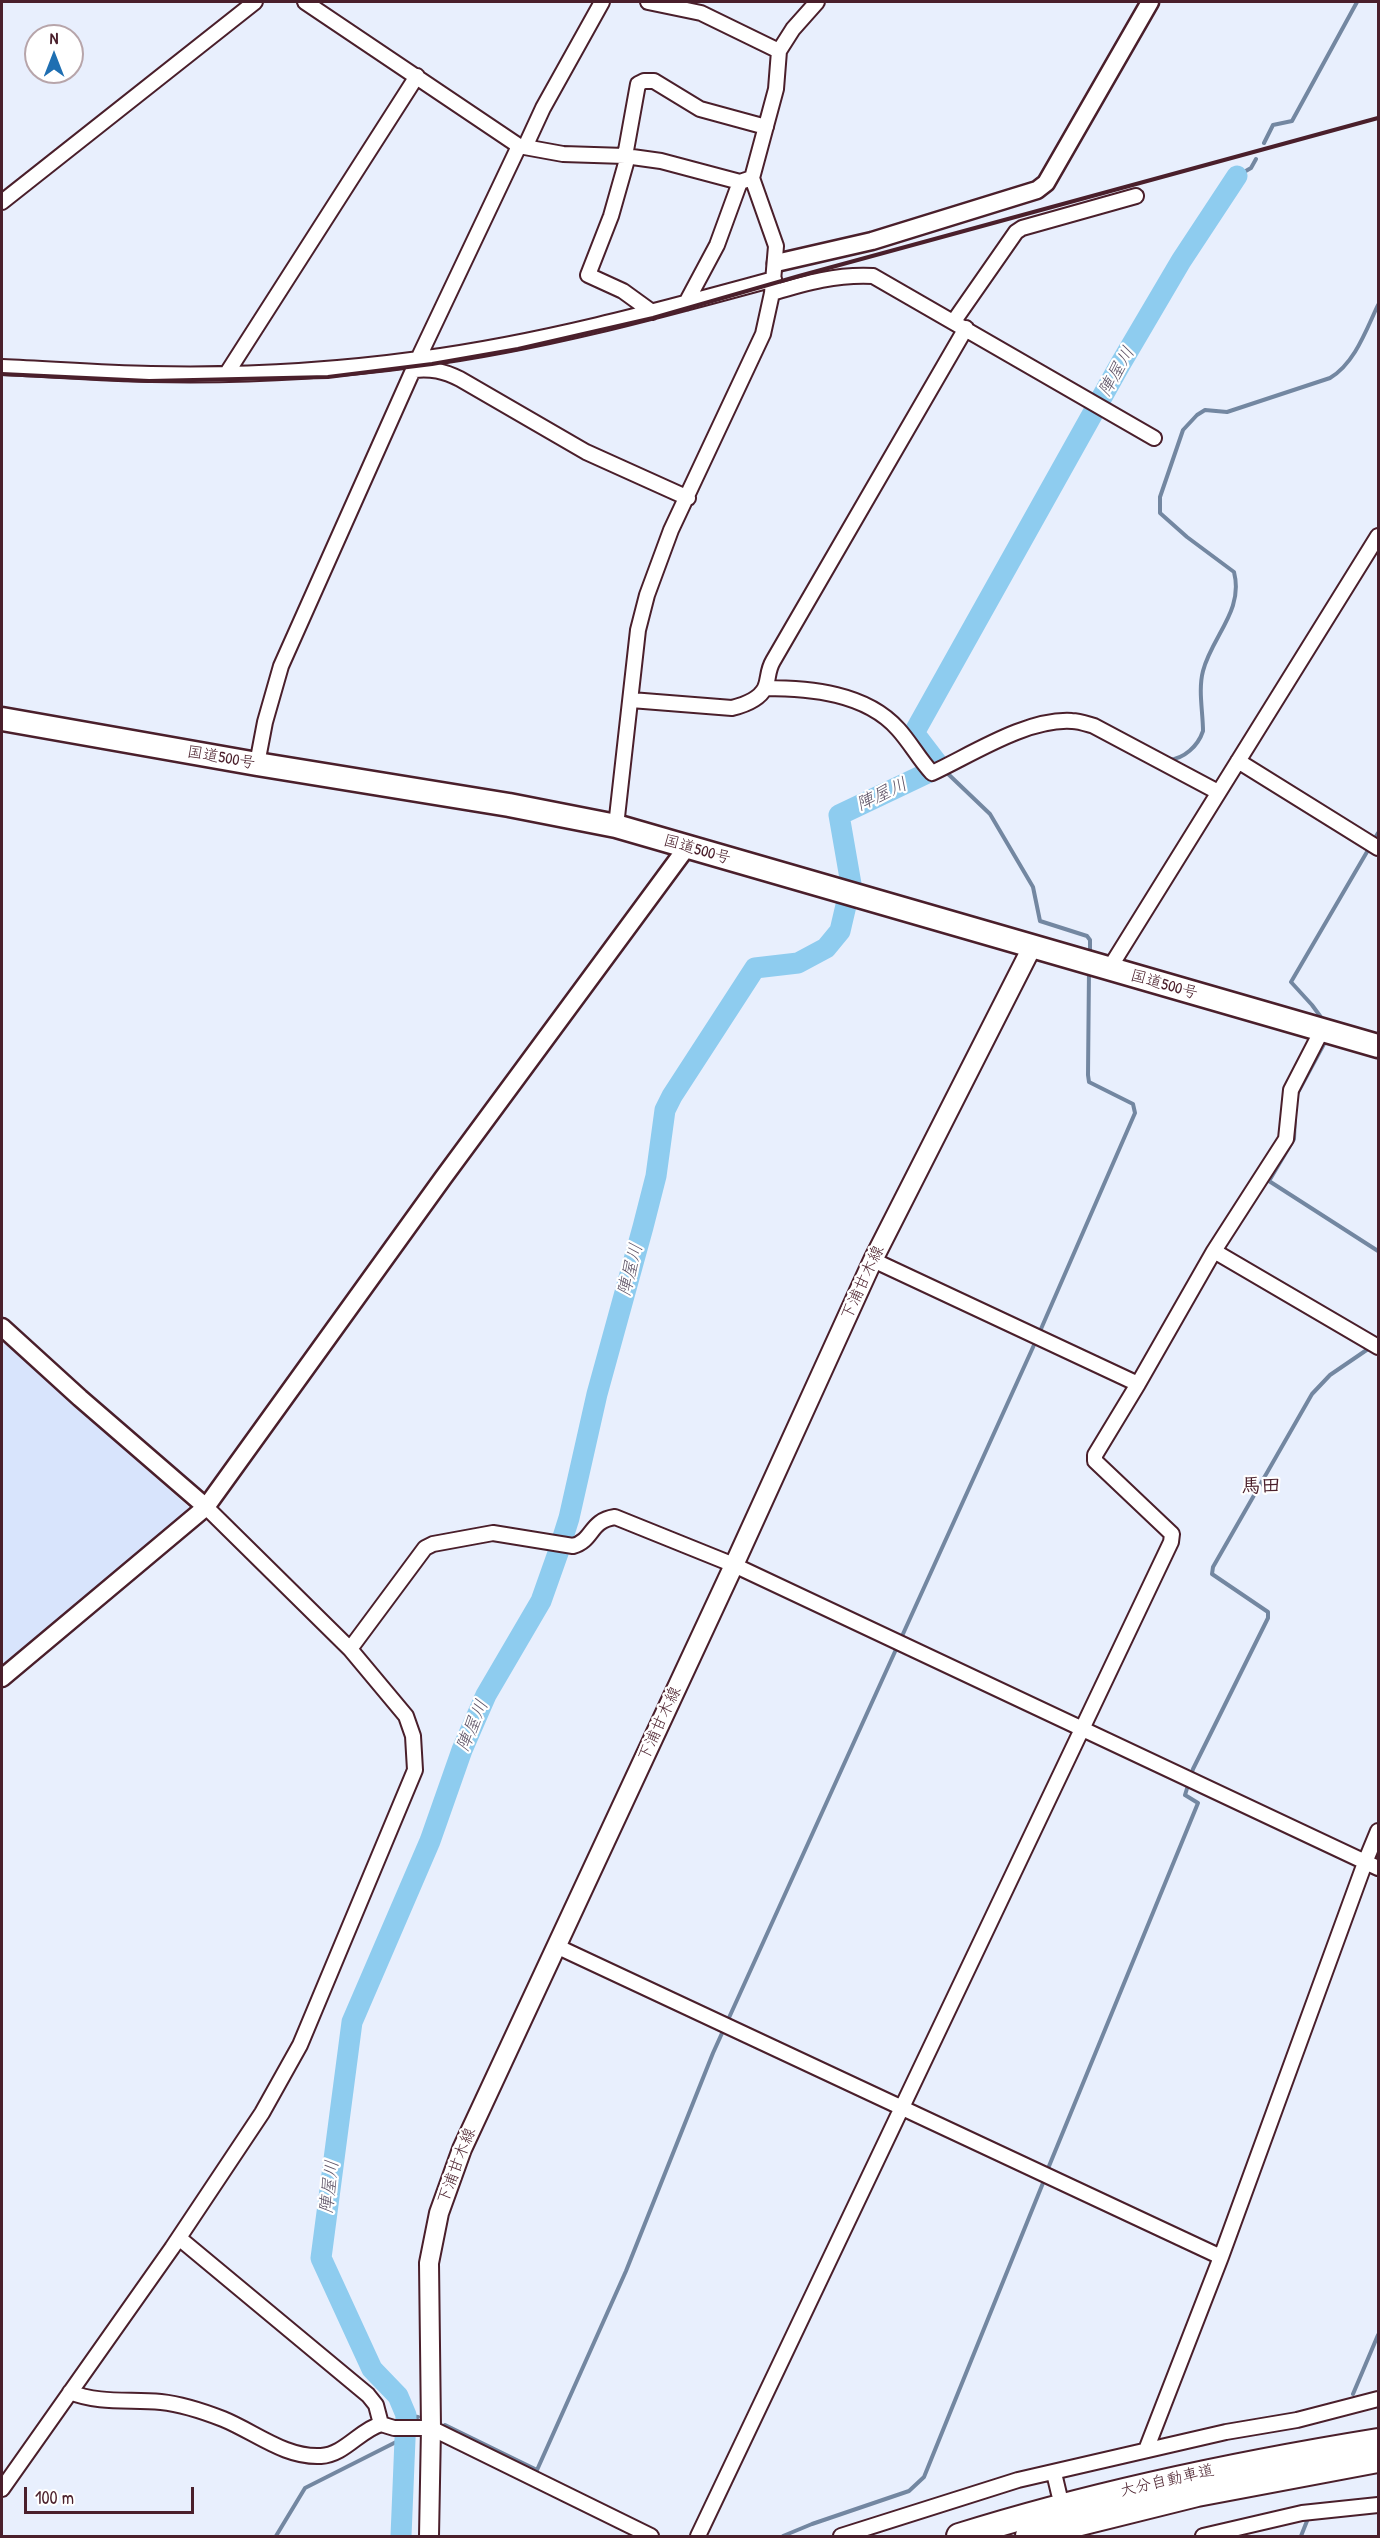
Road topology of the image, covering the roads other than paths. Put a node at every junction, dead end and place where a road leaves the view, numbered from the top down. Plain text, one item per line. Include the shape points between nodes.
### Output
1 (255, 2) edge
2 (305, 2) edge
3 (602, 2) edge
4 (648, 2) edge
5 (817, 2) edge
6 (1150, 2) edge
7 (779, 51) junction
8 (417, 76) junction
9 (766, 126) junction
10 (522, 147) junction
11 (627, 156) junction
12 (746, 180) junction
13 (1136, 196) dead end
14 (2, 202) edge
15 (774, 278) junction
16 (686, 303) junction
17 (652, 312) junction
18 (960, 325) junction
19 (416, 365) junction
20 (2, 367) edge
21 (227, 374) junction
22 (1154, 438) dead end
23 (688, 498) junction
24 (1378, 536) edge
25 (765, 688) junction
26 (631, 700) junction
27 (2, 719) edge
28 (1238, 761) junction
29 (257, 764) junction
30 (1218, 792) junction
31 (616, 826) junction
32 (687, 847) junction
33 (1378, 848) edge
34 (1032, 947) junction
35 (1109, 969) junction
36 (1322, 1030) junction
37 (1378, 1046) edge
38 (1214, 1251) junction
39 (873, 1260) junction
40 (2, 1327) edge
41 (1378, 1347) edge
42 (1138, 1384) junction
43 (206, 1507) junction
44 (734, 1565) junction
45 (350, 1649) junction
46 (2, 1678) edge
47 (1083, 1727) junction
48 (1378, 1832) edge
49 (1366, 1860) junction
50 (1378, 1868) edge
51 (556, 1946) junction
52 (903, 2108) junction
53 (179, 2238) junction
54 (1221, 2257) junction
55 (70, 2392) junction
56 (1378, 2399) edge
57 (388, 2426) junction
58 (426, 2428) junction
59 (1378, 2441) edge
60 (1146, 2450) junction
61 (1378, 2460) edge
62 (1054, 2473) junction
63 (2, 2488) edge
64 (1059, 2494) dead end
65 (1378, 2505) edge
66 (429, 2536) edge
67 (651, 2536) edge
68 (698, 2536) edge
69 (841, 2536) edge
70 (959, 2536) edge
71 (1028, 2536) edge
72 (1203, 2536) edge

1 - 14 street
2 - 8 street
3 - 10 street
4 - 7 street via 701,13
5 - 7 street
6 - 15 street via 1046,183 1037,190 872,241
7 - 9 street via 776,89
8 - 10 street
8 - 21 street
9 - 11 street via 700,109 654,81 644,81 638,84
9 - 12 street
10 - 11 street via 563,154
10 - 19 street
11 - 12 street
11 - 17 street via 611,216 588,275 623,291
12 - 15 street via 769,222 776,246
12 - 16 street
13 - 18 street via 1016,232
15 - 16 street
15 - 18 street via 873,276
15 - 23 street via 763,334
16 - 17 street
17 - 19 street
18 - 22 street
18 - 25 street via 767,671
19 - 21 street
19 - 23 street via 460,379 586,452
19 - 29 street via 280,666
20 - 21 street
23 - 26 street via 671,530 647,595 638,630
24 - 28 street
25 - 26 street via 757,698 732,708
25 - 30 street via 804,689 855,700 877,710 898,729 932,773 1019,731 1072,720 1094,726
26 - 31 street
27 - 29 highway, 国道500号
28 - 30 street
28 - 33 street
29 - 31 highway, 国道500号
30 - 35 street
31 - 32 highway, 国道500号
32 - 34 highway, 国道500号
32 - 43 street
34 - 35 highway, 国道500号
34 - 39 main road, 下浦甘木線
35 - 36 highway, 国道500号
36 - 37 highway, 国道500号
36 - 38 street via 1291,1090 1286,1139
38 - 41 street
38 - 42 street
39 - 42 street
39 - 44 main road, 下浦甘木線
40 - 43 street
42 - 47 street via 1095,1461 1172,1534 1171,1542
43 - 45 street
43 - 46 street
44 - 45 street via 615,1516 598,1522 585,1541 573,1546 493,1533 433,1544 424,1548
44 - 47 street
44 - 51 main road, 下浦甘木線
45 - 53 street via 406,1716 415,1743 415,1770 283,2079
47 - 49 street
47 - 52 street
48 - 49 street
49 - 50 street
49 - 54 street
51 - 52 street
51 - 58 main road, 下浦甘木線 via 462,2149 439,2213 429,2263
52 - 54 street
52 - 68 street
53 - 55 street
53 - 57 street via 368,2395
54 - 60 street
55 - 57 street via 105,2400 163,2402 223,2419 292,2452 310,2456 325,2456
55 - 63 street
56 - 60 street via 1297,2420
57 - 58 street
58 - 66 main road, 下浦甘木線
58 - 67 street
59 - 70 highway, 大分自動車道 via 1194,2474
60 - 62 street
61 - 71 highway, 大分自動車道 via 1197,2494
62 - 64 street
62 - 69 street via 1018,2480
65 - 72 street via 1302,2513

